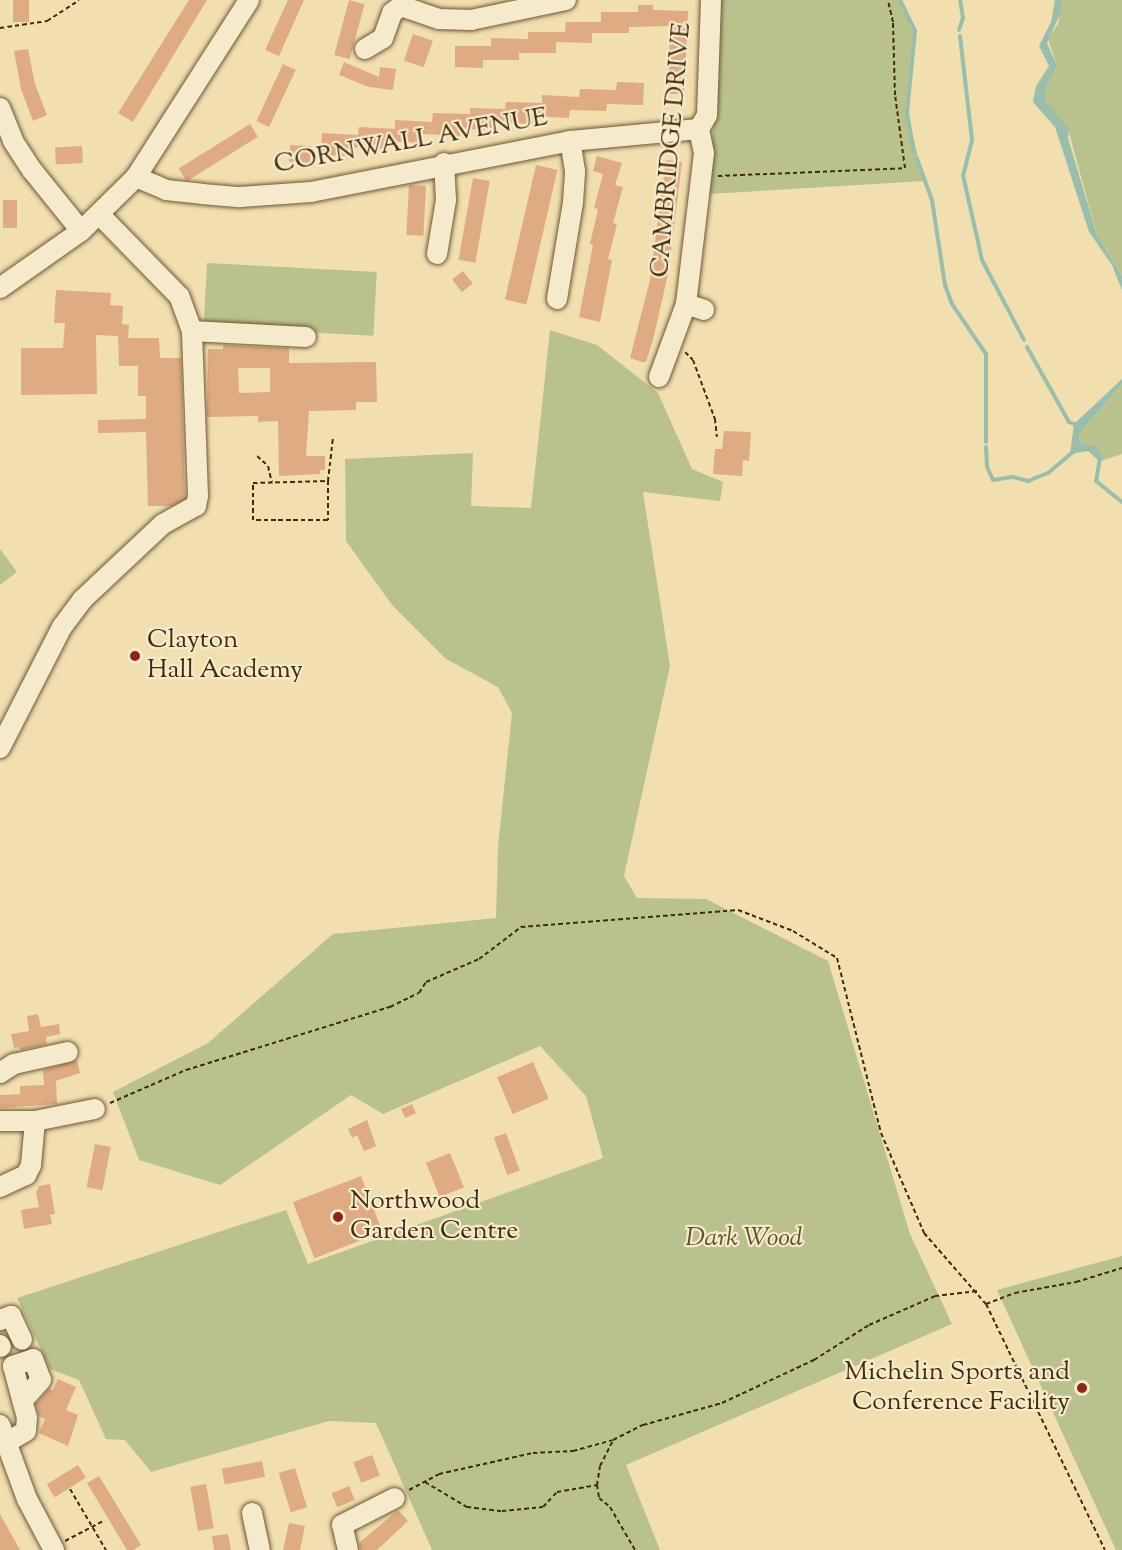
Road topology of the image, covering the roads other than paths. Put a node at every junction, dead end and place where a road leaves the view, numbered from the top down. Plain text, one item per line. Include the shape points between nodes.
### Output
1 (249, 0) edge
2 (566, 0) edge
3 (711, 0) edge
4 (399, 3) edge
5 (365, 49) dead end
6 (0, 108) edge
7 (699, 129) junction
8 (570, 141) junction
9 (444, 163) junction
10 (136, 177) junction
11 (100, 214) junction
12 (81, 231) junction
13 (435, 256) dead end
14 (0, 288) edge
15 (555, 299) dead end
16 (192, 331) junction
17 (306, 337) dead end
18 (659, 377) dead end
19 (0, 748) edge
20 (68, 1052) dead end
21 (0, 1073) edge
22 (95, 1109) road end
23 (0, 1121) edge
24 (35, 1121) junction
25 (0, 1186) edge
26 (0, 1320) edge
27 (22, 1340) dead end
28 (22, 1401) dead end
29 (3, 1434) edge
30 (395, 1498) road end
31 (252, 1513) dead end
32 (53, 1549) edge
33 (260, 1550) edge
34 (348, 1550) edge

1 - 10 street
2 - 4 street via 471,20 439,19
3 - 7 street, CAMBRIDGE DRIVE via 707,115
4 - 5 street via 392,14 386,46
6 - 12 street via 13,141 32,170
7 - 8 street, CORNWALL AVENUE
7 - 18 street, CAMBRIDGE DRIVE via 704,153 695,307
8 - 9 street, CORNWALL AVENUE
8 - 15 street via 575,171 573,202
9 - 10 street, CORNWALL AVENUE via 311,192 240,197 166,190
9 - 13 street via 446,200
10 - 11 street
11 - 12 street
11 - 16 street via 179,296
12 - 14 street
16 - 17 street
16 - 19 street via 196,506 163,524 82,600 62,627
20 - 21 street via 14,1064
22 - 24 street
23 - 24 street
24 - 25 street via 31,1165 26,1175
26 - 27 street via 11,1316
28 - 29 street via 26,1431
29 - 32 street via 27,1499
30 - 34 street via 342,1525
31 - 33 street

